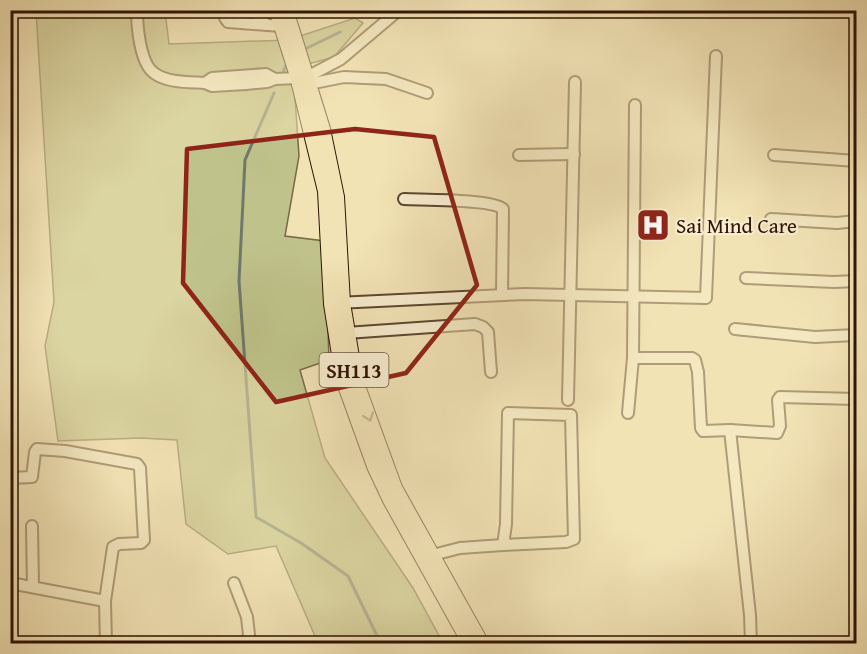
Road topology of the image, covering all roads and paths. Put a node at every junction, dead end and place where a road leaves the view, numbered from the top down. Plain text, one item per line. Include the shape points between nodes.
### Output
1 (137, 10) edge
2 (225, 10) edge
3 (258, 10) edge
4 (276, 10) edge
5 (286, 10) edge
6 (399, 10) edge
7 (281, 28) junction
8 (716, 56) dead end
9 (303, 77) junction
10 (576, 82) dead end
11 (427, 93) dead end
12 (635, 105) dead end
13 (574, 154) junction
14 (519, 155) dead end
15 (774, 155) dead end
16 (856, 161) edge
17 (404, 199) dead end
18 (771, 219) dead end
19 (856, 222) edge
20 (746, 278) dead end
21 (856, 281) edge
22 (502, 295) junction
23 (632, 295) junction
24 (571, 296) junction
25 (337, 303) junction
26 (735, 329) dead end
27 (346, 333) junction
28 (856, 335) edge
29 (633, 358) junction
30 (491, 372) dead end
31 (856, 399) edge
32 (568, 400) dead end
33 (628, 413) dead end
34 (730, 430) junction
35 (10, 478) edge
36 (32, 526) dead end
37 (502, 545) junction
38 (427, 556) junction
39 (10, 583) edge
40 (234, 583) dead end
41 (33, 587) junction
42 (105, 601) junction
43 (106, 644) edge
44 (250, 644) edge
45 (470, 644) edge
46 (482, 644) edge
47 (751, 644) edge

1 - 9 street via 147,66 166,79 212,86
2 - 7 street via 228,22
3 - 7 street via 259,18
4 - 7 main road, SH113
5 - 7 main road, SH113
6 - 9 street via 341,59
7 - 9 main road, SH113
8 - 23 street via 706,298
9 - 11 street via 386,79
9 - 25 main road, SH113 via 323,129 336,197
10 - 13 street
12 - 23 street
13 - 14 street
13 - 24 street
15 - 16 street
17 - 22 street via 499,205 503,209
18 - 19 street
20 - 21 street
22 - 24 street
22 - 25 street
23 - 24 street
23 - 29 street
24 - 32 street
25 - 27 main road, SH113
25 - 38 main road, SH113 via 343,380 349,400 390,501
26 - 28 street via 815,337
27 - 30 street via 475,324 488,332
27 -> 38 main road, SH113 via 356,381 395,488
29 - 33 street
29 - 34 street via 695,360 701,428 708,432
31 - 34 street via 780,397 780,431
34 - 47 street
35 - 42 street via 32,477 37,449 137,464 144,540 113,547
36 - 41 street
37 - 37 street via 506,524 508,413 571,415 574,539
37 - 38 street via 460,548
38 - 45 main road, SH113
38 - 46 main road, SH113
39 - 41 street
40 - 44 street via 247,617
41 - 42 street
42 - 43 street

